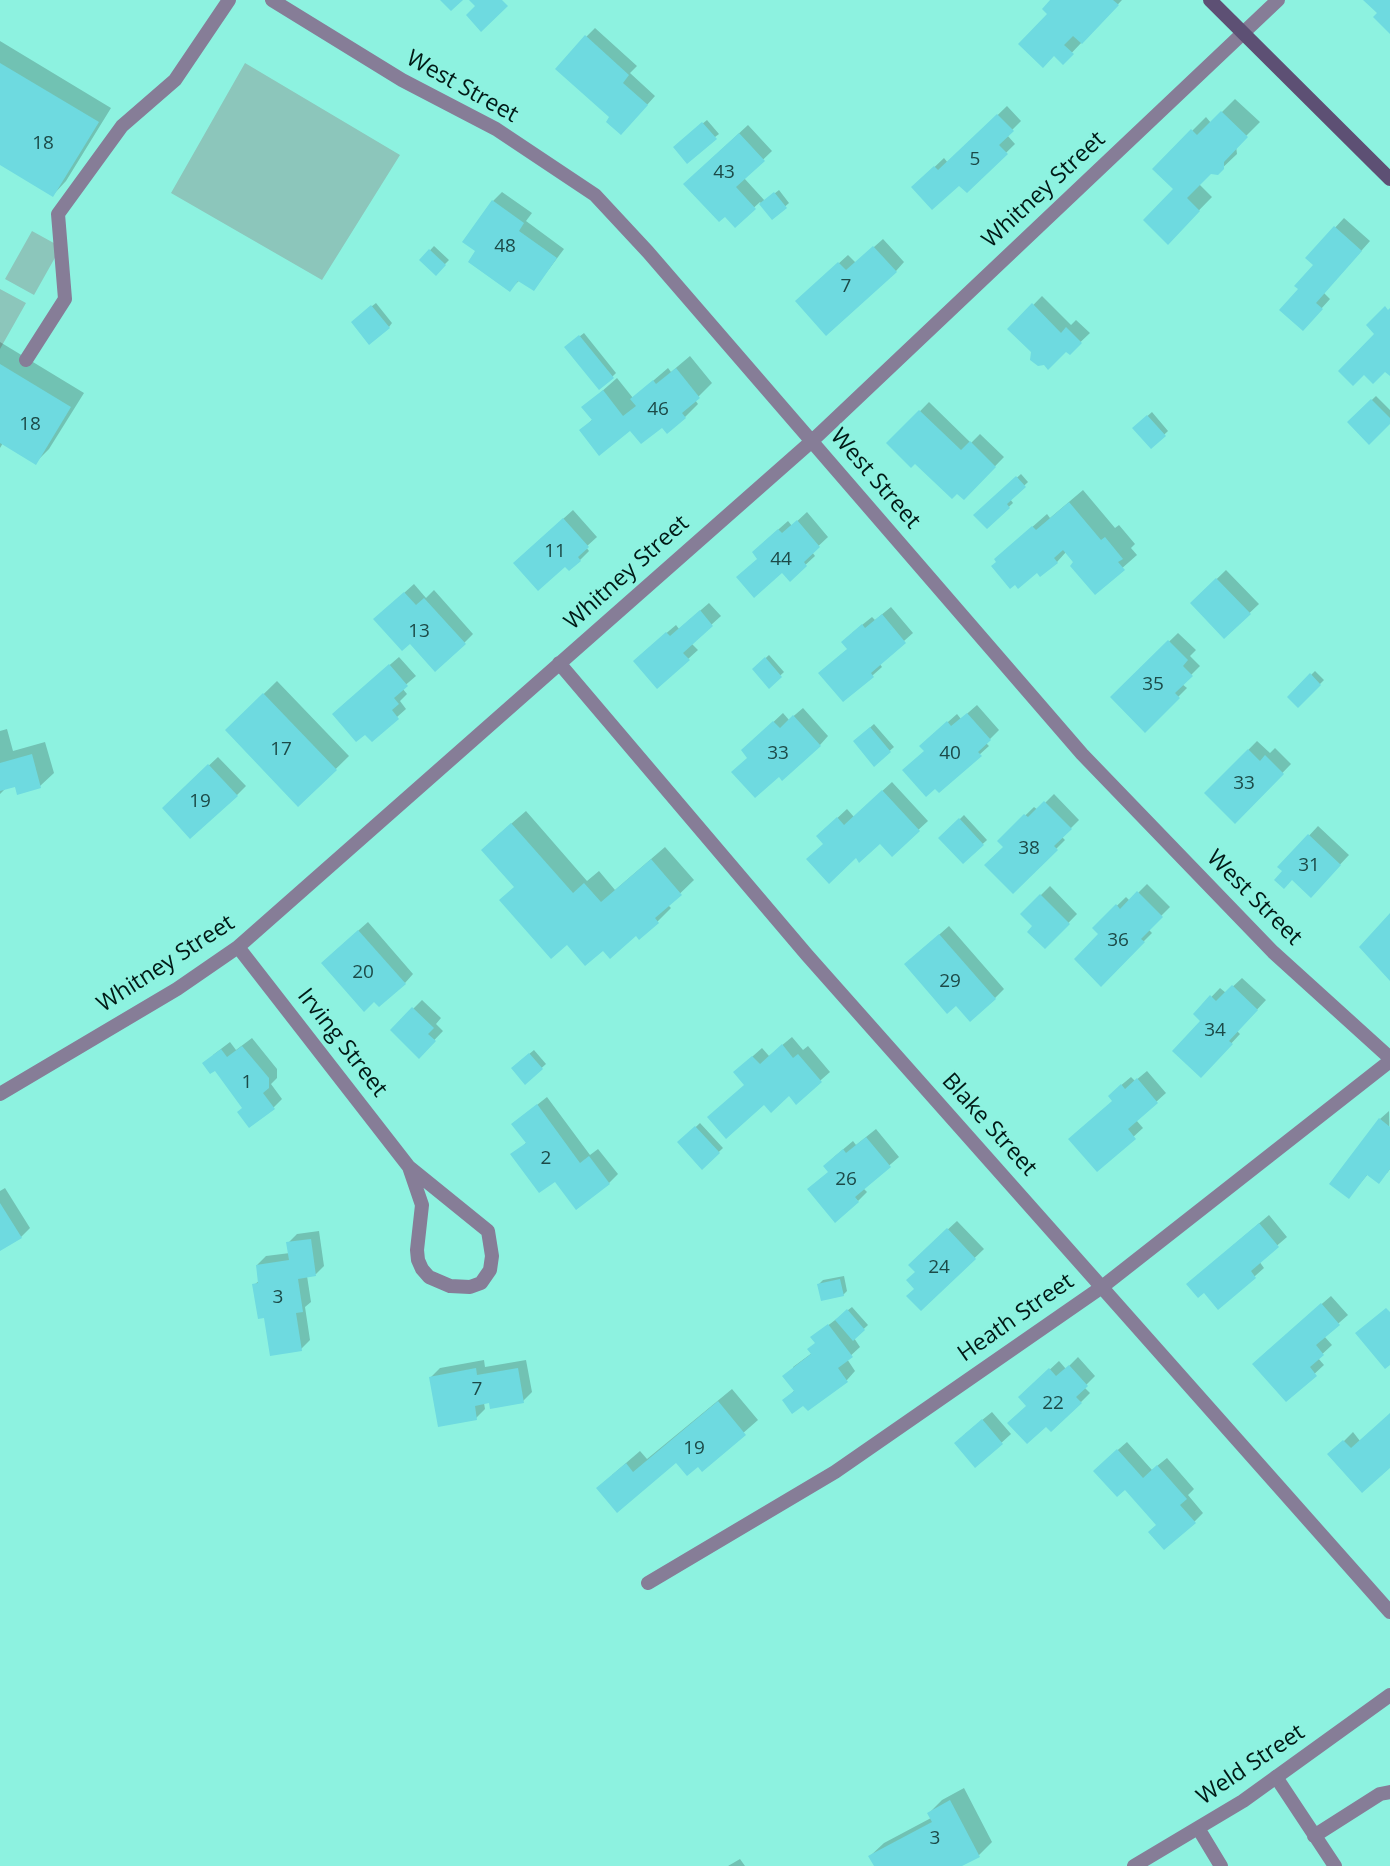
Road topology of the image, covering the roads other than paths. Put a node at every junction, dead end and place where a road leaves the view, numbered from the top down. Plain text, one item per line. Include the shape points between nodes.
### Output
1 (229, 0) edge
2 (272, 0) edge
3 (1210, 0) edge
4 (1278, 0) edge
5 (1244, 34) junction
6 (1390, 179) edge
7 (26, 360) dead end
8 (812, 441) junction
9 (559, 663) junction
10 (238, 947) junction
11 (1390, 1059) edge
12 (0, 1094) edge
13 (409, 1167) junction
14 (1102, 1286) junction
15 (648, 1583) dead end
16 (1390, 1612) edge
17 (1390, 1695) edge
18 (1276, 1777) junction
19 (1390, 1792) edge
20 (1198, 1828) junction
21 (1314, 1836) junction
22 (1134, 1866) edge
23 (1221, 1866) edge
24 (1335, 1866) edge

1 - 7 street via 175,80 122,126 58,214 65,299
2 - 8 street, West Street via 401,80 496,129 595,195
3 - 5 street
4 - 5 street, Whitney Street
5 - 6 street
5 - 8 street, Whitney Street
8 - 9 street, Whitney Street
8 - 11 street, West Street via 1082,754 1273,952
9 - 10 street, Whitney Street
9 - 14 street, Blake Street via 815,964
10 - 12 street, Whitney Street via 177,989
10 - 13 street, Irving Street
11 - 14 street, Heath Street
13 - 13 street, Irving Street via 422,1205 417,1250 422,1269 450,1286 481,1283 492,1256 488,1231
14 - 15 street, Heath Street via 835,1472
14 - 16 street, Blake Street
17 - 18 street, Weld Street
18 - 20 street, Weld Street
18 - 21 street
19 - 21 street
20 - 22 street, Weld Street
20 - 23 street
21 - 24 street

